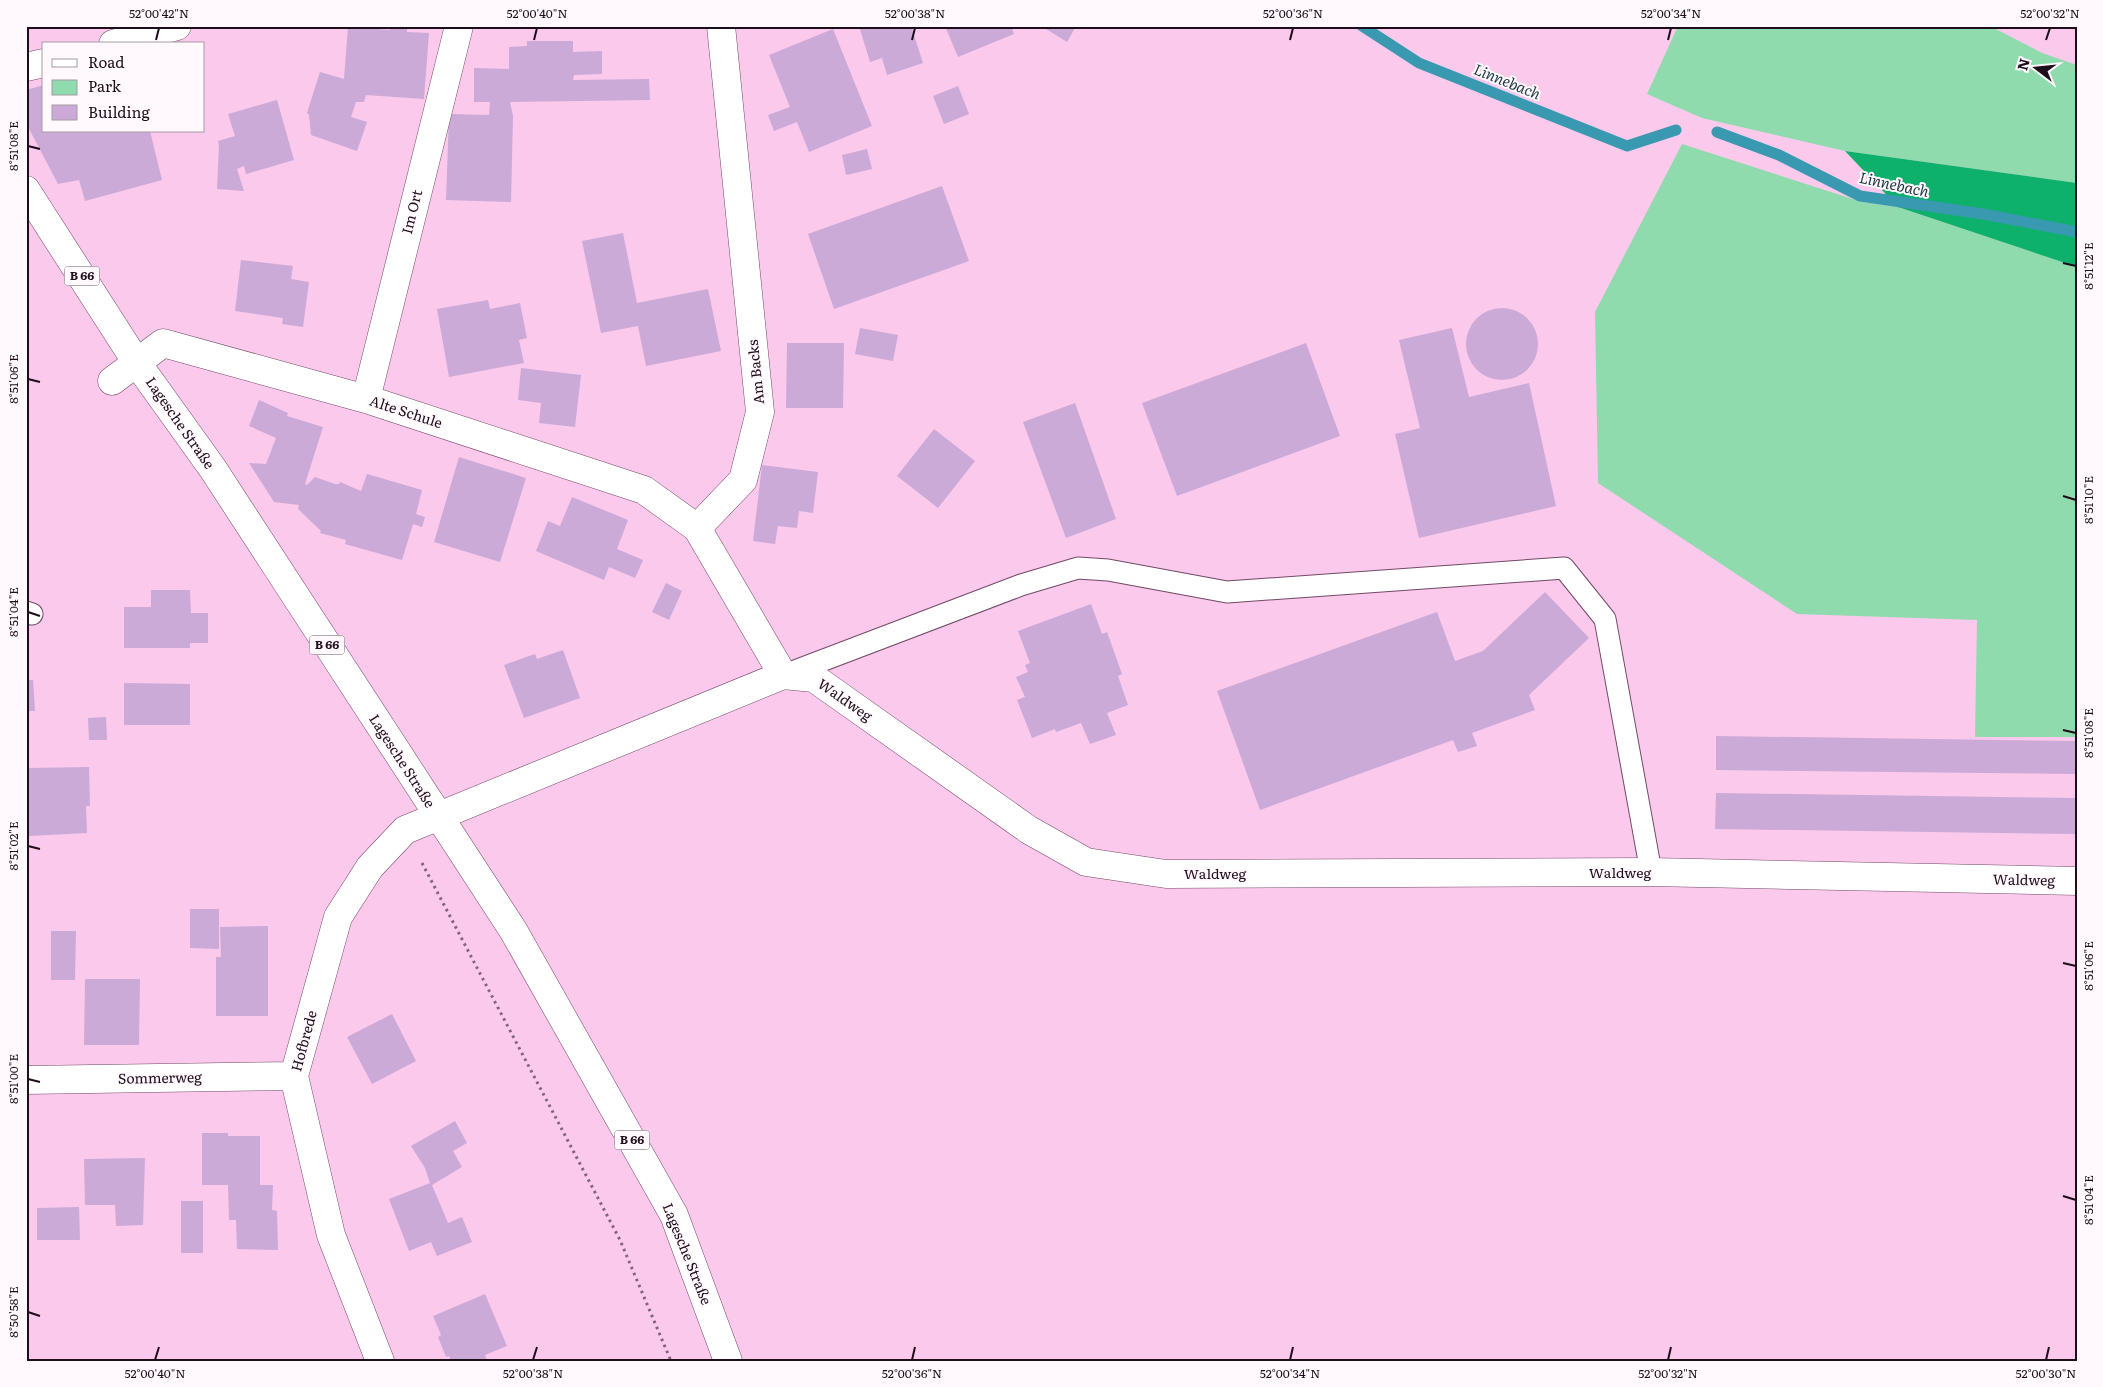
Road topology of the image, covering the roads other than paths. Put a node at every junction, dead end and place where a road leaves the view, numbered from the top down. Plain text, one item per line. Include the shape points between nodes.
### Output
1 (177, 26) edge
2 (459, 26) edge
3 (721, 26) edge
4 (120, 42) edge
5 (42, 63) edge
6 (26, 67) edge
7 (26, 190) edge
8 (137, 363) junction
9 (112, 381) dead end
10 (366, 399) junction
11 (697, 528) junction
12 (783, 675) junction
13 (438, 816) junction
14 (1651, 872) junction
15 (2077, 880) edge
16 (294, 1076) junction
17 (26, 1080) edge
18 (380, 1361) edge
19 (728, 1361) edge

1 - 4 street
2 - 10 street, Im Ort
3 - 11 street, Am Backs via 760,412 742,480
5 - 6 street
7 - 8 street, Lagesche Straße / B 66
8 - 9 street, Alte Schule
8 - 10 street, Alte Schule via 163,344
8 - 13 street, Lagesche Straße / B 66 via 213,469
10 - 11 street, Alte Schule via 644,490
11 - 12 street
12 - 13 street, Waldweg
12 - 14 street, Waldweg via 814,678 1029,830 1086,862 1166,874
12 - 14 lane via 1022,584 1078,568 1108,570 1227,592 1564,568 1605,619
13 - 16 street, Hofbrede via 405,830 370,867 338,917
13 - 19 street, Lagesche Straße / B 66 via 513,930 674,1215
14 - 15 street, Waldweg
16 - 17 street, Sommerweg
16 - 18 street, Hofbrede via 331,1235

